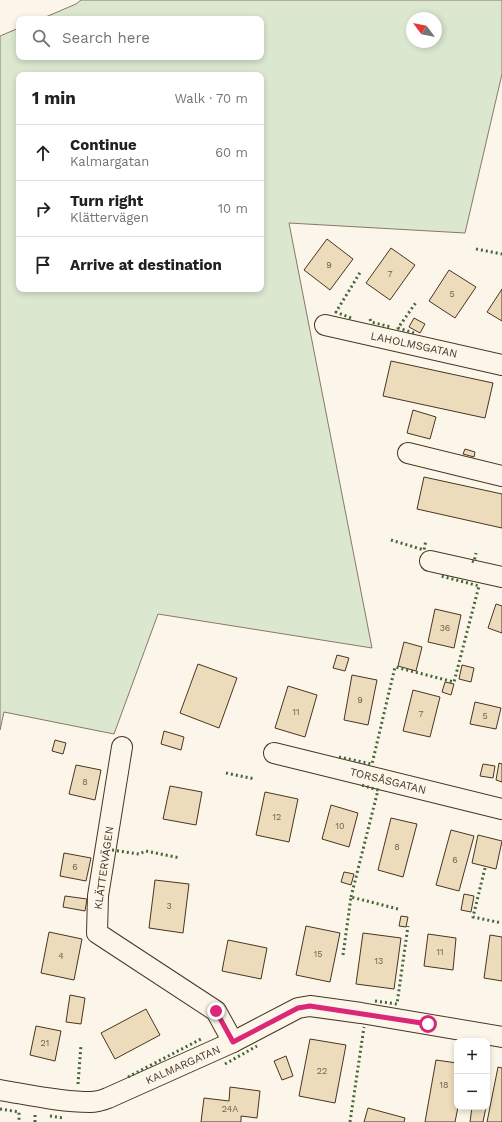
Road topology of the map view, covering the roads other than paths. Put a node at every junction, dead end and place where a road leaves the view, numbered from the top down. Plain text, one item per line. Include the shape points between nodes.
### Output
1 (325, 326) dead end
2 (502, 365) edge
3 (408, 453) dead end
4 (502, 476) edge
5 (430, 561) dead end
6 (502, 577) edge
7 (122, 747) dead end
8 (274, 753) dead end
9 (502, 809) edge
10 (502, 1037) edge
11 (233, 1042) junction
12 (0, 1090) edge

1 - 2 street, LAHOLMSGATAN
3 - 4 street
5 - 6 street
7 - 11 street, KLÄTTERVÄGEN via 98,896 97,933 216,1011
8 - 9 street, TORSÅSGATAN
10 - 11 street, KALMARGATAN via 310,1006 298,1008
11 - 12 street, KALMARGATAN via 108,1098 92,1102 50,1099

